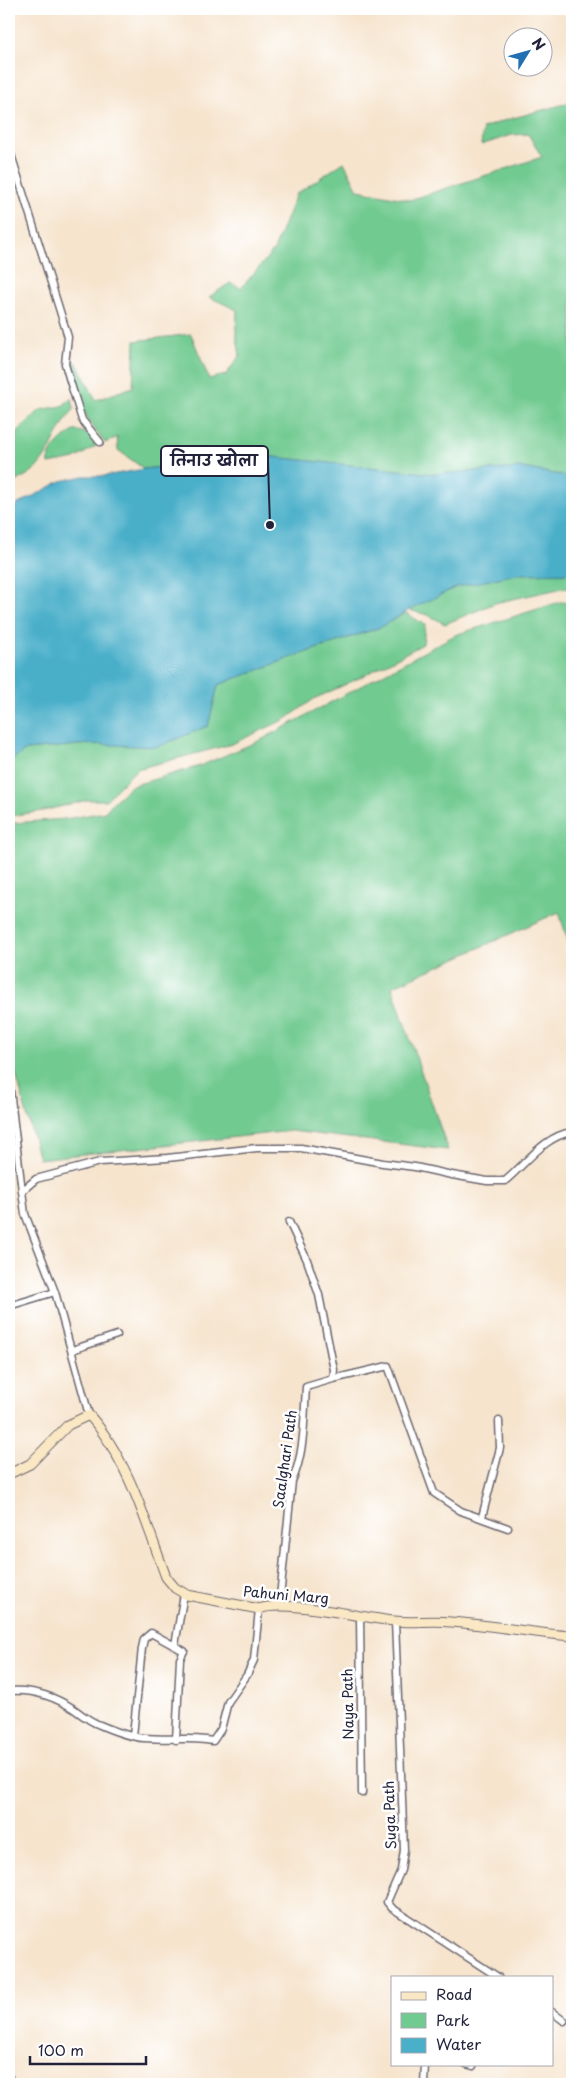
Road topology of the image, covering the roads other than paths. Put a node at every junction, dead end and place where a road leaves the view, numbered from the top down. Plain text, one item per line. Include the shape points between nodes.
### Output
1 (9, 148) edge
2 (100, 442) dead end
3 (9, 1081) edge
4 (572, 1132) edge
5 (22, 1191) junction
6 (289, 1222) dead end
7 (55, 1292) junction
8 (9, 1306) edge
9 (117, 1335) dead end
10 (72, 1350) junction
11 (333, 1379) junction
12 (89, 1415) junction
13 (499, 1421) dead end
14 (9, 1474) edge
15 (482, 1518) junction
16 (508, 1528) dead end
17 (184, 1594) junction
18 (279, 1607) junction
19 (258, 1609) junction
20 (360, 1616) junction
21 (395, 1621) junction
22 (572, 1636) edge
23 (175, 1645) junction
24 (9, 1692) edge
25 (133, 1736) junction
26 (176, 1740) junction
27 (362, 1792) dead end
28 (496, 1976) edge
29 (554, 2014) edge
30 (564, 2021) dead end
31 (425, 2066) edge
32 (9, 2077) edge
33 (11, 2084) edge
34 (424, 2084) edge

1 - 2 street via 68,337 65,364 82,420
3 - 5 street
4 - 5 street via 544,1144 505,1181 487,1181 301,1148 257,1148 100,1162 36,1179
5 - 7 street via 25,1214
6 - 11 street via 319,1295
7 - 8 street
7 - 10 street
9 - 10 street
10 - 12 street
11 - 15 street via 388,1366 434,1493 461,1511
11 - 18 street, Saalghari Path via 306,1388 301,1453 292,1481
12 - 14 street via 68,1425 30,1464
12 - 17 street via 104,1432 117,1457 166,1577
13 - 15 street via 500,1448
15 - 16 street
17 - 19 street, Pahuni Marg
17 - 23 street
18 - 19 street, Pahuni Marg
18 - 20 street, Pahuni Marg
19 - 26 street via 254,1660 228,1702 219,1735 213,1742 199,1738
20 - 21 street, Pahuni Marg
20 - 27 street, Naya Path
21 - 22 street, Pahuni Marg via 451,1622
21 - 28 street, Suga Path via 404,1850 401,1870 388,1902 392,1908
23 - 25 street via 151,1633 144,1639
23 - 26 street via 184,1651 180,1659
24 - 25 street via 25,1690 40,1694 65,1703 98,1725
25 - 26 street
29 - 30 street
31 - 34 street
32 - 33 street

